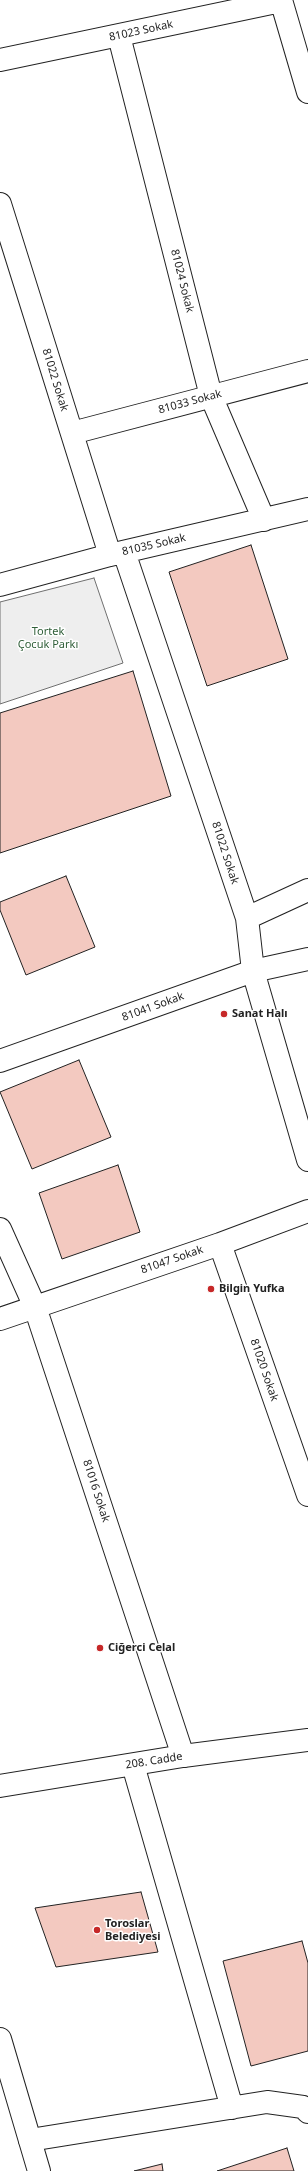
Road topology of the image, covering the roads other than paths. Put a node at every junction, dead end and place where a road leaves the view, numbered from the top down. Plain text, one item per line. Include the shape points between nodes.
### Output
1 (281, 1) edge
2 (119, 36) junction
3 (0, 60) edge
4 (306, 79) edge
5 (0, 204) edge
6 (308, 371) edge
7 (211, 396) junction
8 (72, 433) junction
9 (308, 510) edge
10 (264, 520) junction
11 (117, 554) junction
12 (0, 585) edge
13 (308, 890) edge
14 (247, 918) junction
15 (308, 959) edge
16 (253, 971) junction
17 (0, 1061) edge
18 (308, 1160) edge
19 (308, 1211) edge
20 (0, 1229) edge
21 (220, 1244) junction
22 (35, 1307) junction
23 (0, 1319) edge
24 (308, 1495) edge
25 (308, 1740) edge
26 (183, 1756) junction
27 (133, 1765) junction
28 (0, 1786) edge
29 (0, 2039) edge
30 (232, 2108) junction
31 (308, 2112) edge
32 (30, 2140) junction
33 (39, 2171) edge

1 - 2 street, 81023 Sokak
1 - 4 street
2 - 3 street, 81023 Sokak
2 - 7 street, 81024 Sokak
5 - 8 street, 81022 Sokak
6 - 7 street, 81033 Sokak
7 - 8 street, 81033 Sokak
7 - 10 street, 81024 Sokak
8 - 11 street, 81022 Sokak
9 - 10 street, 81035 Sokak
10 - 11 street, 81035 Sokak
11 - 12 street, 81035 Sokak
11 - 14 street, 81022 Sokak
13 - 14 street
14 - 16 street, 81022 Sokak
15 - 16 street, 81041 Sokak
16 - 17 street, 81041 Sokak
16 - 18 street, 81022 Sokak
19 - 21 street, 81047 Sokak
20 - 22 street, 81016 Sokak
21 - 22 street, 81047 Sokak
21 - 24 street, 81020 Sokak
22 - 23 street, 81047 Sokak
22 - 26 street, 81016 Sokak
25 - 26 street, 208. Cadde
26 - 27 street, 208. Cadde
27 - 28 street, 208. Cadde
27 - 30 street
29 - 32 street
30 - 31 street via 267,2102 303,2107
30 - 32 street
32 - 33 street

